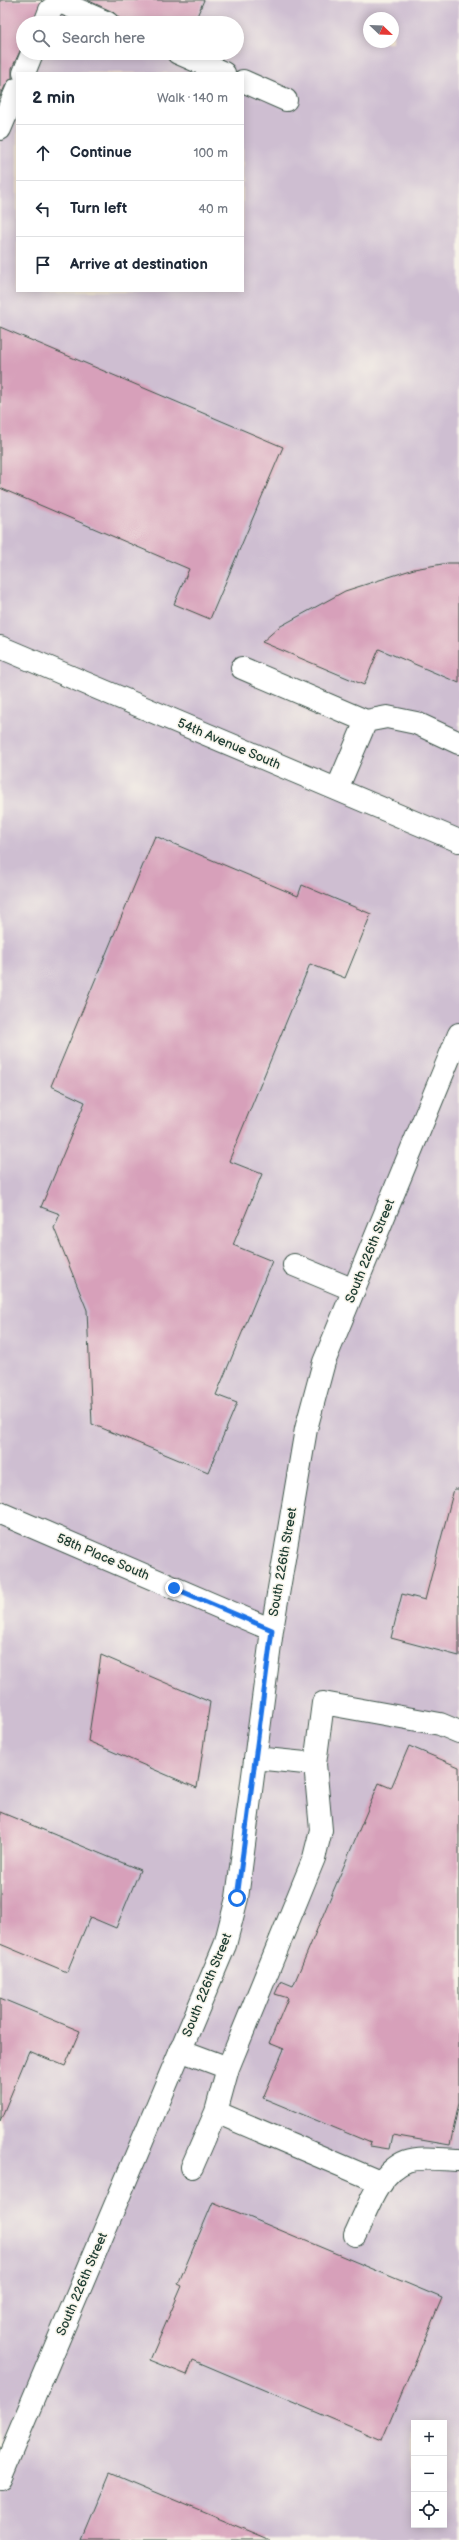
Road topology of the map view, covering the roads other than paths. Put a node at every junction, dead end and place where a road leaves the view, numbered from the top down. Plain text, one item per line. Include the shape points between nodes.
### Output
1 (48, 16) edge
2 (92, 16) edge
3 (29, 60) edge
4 (194, 60) edge
5 (24, 72) edge
6 (222, 72) edge
7 (244, 81) edge
8 (16, 91) edge
9 (286, 100) dead end
10 (0, 129) edge
11 (0, 647) edge
12 (242, 668) dead end
13 (366, 721) junction
14 (459, 743) edge
15 (337, 789) junction
16 (459, 841) edge
17 (459, 1034) edge
18 (294, 1264) dead end
19 (354, 1290) junction
20 (0, 1513) edge
21 (272, 1630) junction
22 (459, 1732) edge
23 (255, 1758) junction
24 (315, 1764) junction
25 (180, 2050) junction
26 (228, 2068) junction
27 (216, 2112) junction
28 (459, 2160) edge
29 (192, 2167) dead end
30 (382, 2182) junction
31 (355, 2235) dead end
32 (0, 2478) edge

1 - 2 street via 50,10 60,2
3 - 5 street
4 - 6 street
7 - 9 street
8 - 10 street
11 - 15 street, 54th Avenue South
12 - 13 street
13 - 14 street via 387,717 416,723
13 - 15 street
15 - 16 street, 54th Avenue South
17 - 19 street, South 226th Street
18 - 19 street
19 - 21 street, South 226th Street via 324,1362 306,1429
20 - 21 street, 58th Place South
21 - 23 street, South 226th Street
22 - 24 street via 440,1724 323,1703
23 - 24 street
23 - 25 street, South 226th Street via 237,1898 225,1945
24 - 26 street via 320,1830 314,1858
25 - 26 street
25 - 32 street, South 226th Street
26 - 27 street
27 - 29 street
27 - 30 street
28 - 30 street via 408,2160 395,2168
30 - 31 street

